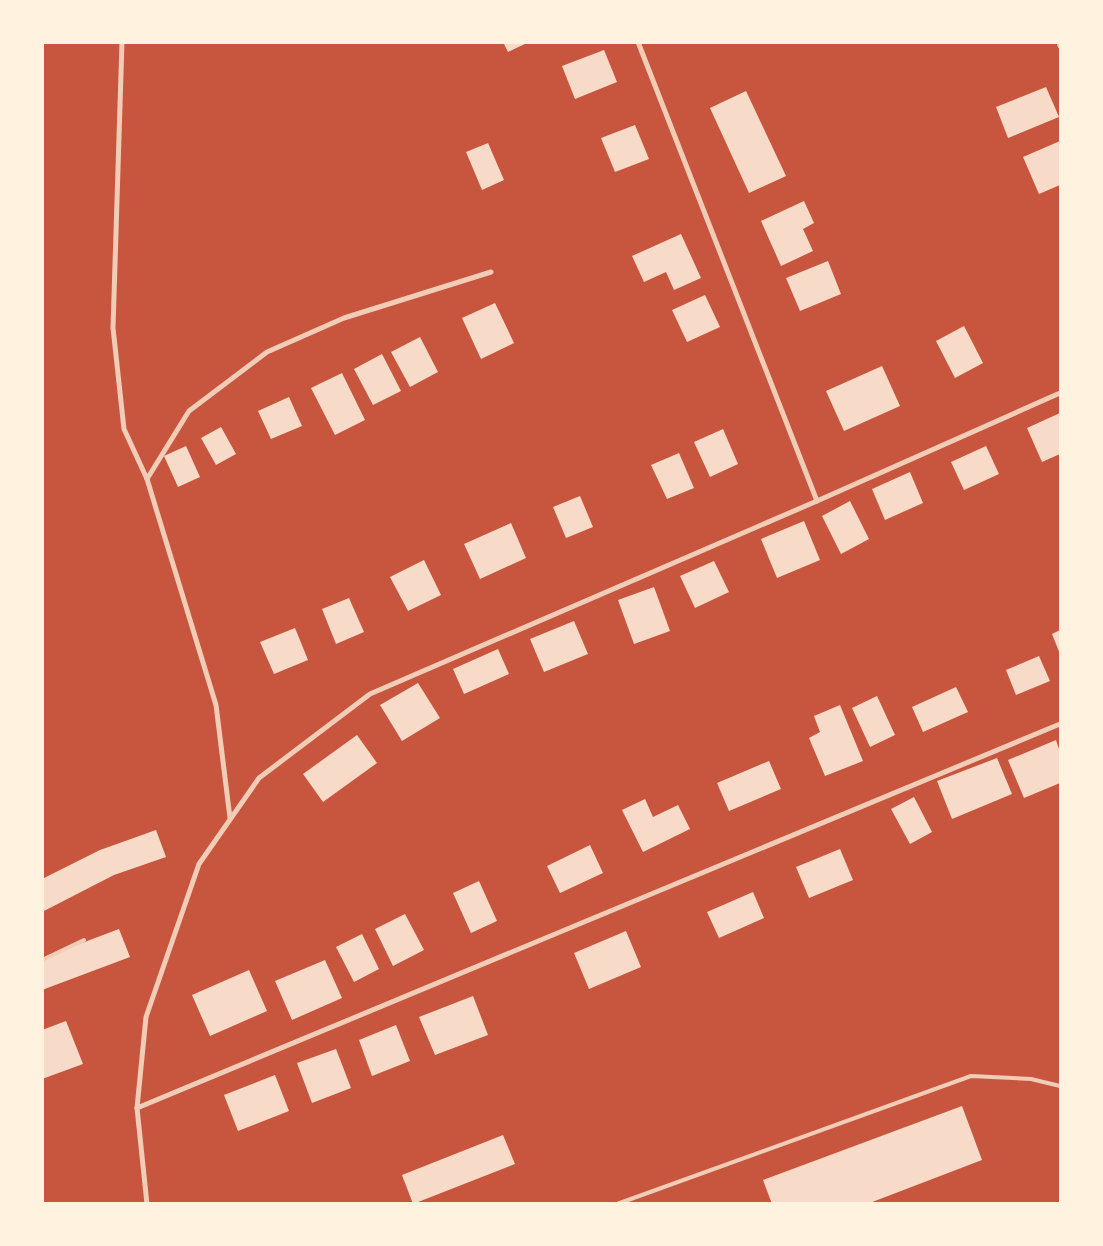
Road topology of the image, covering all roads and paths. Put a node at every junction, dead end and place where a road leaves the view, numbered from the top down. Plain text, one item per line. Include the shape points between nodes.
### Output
1 (122, 42) edge
2 (638, 42) edge
3 (1059, 42) edge
4 (1060, 46) edge
5 (491, 272) dead end
6 (1060, 393) edge
7 (147, 479) junction
8 (817, 501) junction
9 (1060, 724) edge
10 (230, 819) junction
11 (84, 940) dead end
12 (42, 960) edge
13 (1060, 1086) edge
14 (137, 1108) junction
15 (146, 1204) edge
16 (618, 1204) edge

1 - 7 street via 113,328 124,429
2 - 8 street
3 - 4 street
5 - 7 street via 344,318 267,352 189,410
6 - 8 street
7 - 10 street via 216,705
8 - 10 street via 370,694 259,778
9 - 14 street
10 - 14 street via 199,864 146,1017
11 - 12 lane
13 - 16 lane via 1031,1079 971,1076
14 - 15 street

